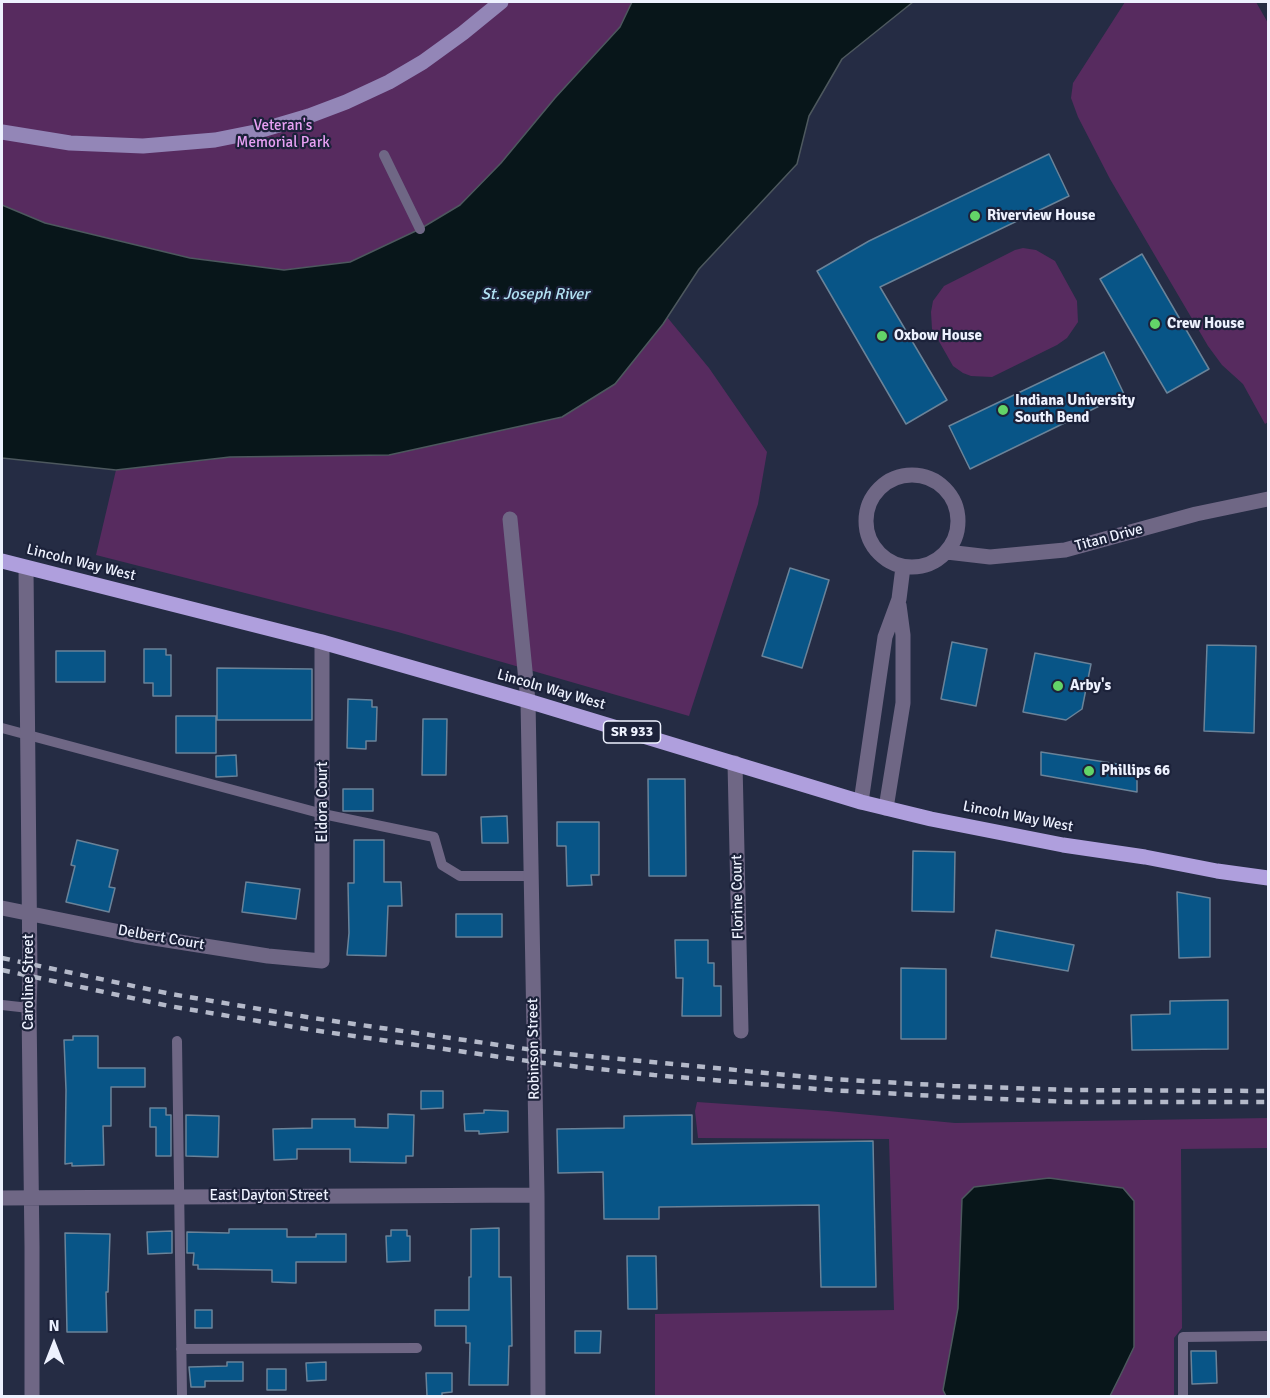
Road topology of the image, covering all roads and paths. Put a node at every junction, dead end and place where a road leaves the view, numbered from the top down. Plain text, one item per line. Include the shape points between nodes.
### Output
1 (501, 2) edge
2 (2, 132) edge
3 (384, 155) dead end
4 (420, 229) dead end
5 (1269, 499) edge
6 (510, 519) dead end
7 (947, 552) junction
8 (2, 561) edge
9 (903, 567) junction
10 (26, 568) junction
11 (899, 599) junction
12 (322, 642) junction
13 (528, 701) junction
14 (2, 728) edge
15 (27, 734) junction
16 (735, 763) junction
17 (861, 802) junction
18 (886, 808) junction
19 (323, 814) junction
20 (532, 876) junction
21 (1269, 878) edge
22 (2, 908) edge
23 (29, 913) junction
24 (322, 961) joint
25 (2, 1005) edge
26 (29, 1008) junction
27 (741, 1031) dead end
28 (177, 1041) dead end
29 (537, 1195) junction
30 (180, 1196) junction
31 (2, 1198) edge
32 (31, 1198) junction
33 (1269, 1336) edge
34 (417, 1348) dead end
35 (181, 1349) junction
36 (32, 1396) edge
37 (182, 1396) edge
38 (538, 1396) edge
39 (1183, 1396) edge

1 - 2 street via 423,62 389,81 346,102 255,132 143,146 70,143
3 - 4 lane
5 - 7 street, Titan Drive via 1196,514 1065,550 990,557
6 - 13 street, Robinson Street
7 - 9 street via 933,563
7 - 9 street via 959,525 958,508 950,493 939,482 922,475 904,475 888,481 875,493 866,519 868,536 877,551
8 - 10 main road, Lincoln Way West / SR 933
9 - 11 street
10 - 12 main road, Lincoln Way West / SR 933
10 - 15 street, Caroline Street
11 - 17 street via 885,637
11 - 18 street via 903,703
12 - 13 main road, Lincoln Way West / SR 933
12 - 19 street, Eldora Court
13 - 16 main road, Lincoln Way West / SR 933
13 - 20 street, Robinson Street
14 - 15 lane
15 - 19 lane
15 - 23 street, Caroline Street
16 - 17 main road, Lincoln Way West / SR 933
16 - 27 street, Florine Court
17 - 18 main road, Lincoln Way West / SR 933
18 - 21 main road, Lincoln Way West / SR 933 via 1063,845
19 - 20 lane via 434,837 442,865 460,876
19 - 24 street, Eldora Court
20 - 29 street, Robinson Street
22 - 23 street, Delbert Court
23 - 24 street, Delbert Court via 268,956
23 - 26 street, Caroline Street
25 - 26 lane
26 - 32 street, Caroline Street
28 - 30 lane
29 - 30 street, East Dayton Street
29 - 38 street, Robinson Street
30 - 32 street, East Dayton Street
30 - 35 lane
31 - 32 street, East Dayton Street
32 - 36 street, Caroline Street
33 - 39 lane via 1183,1337
34 - 35 lane
35 - 37 lane

